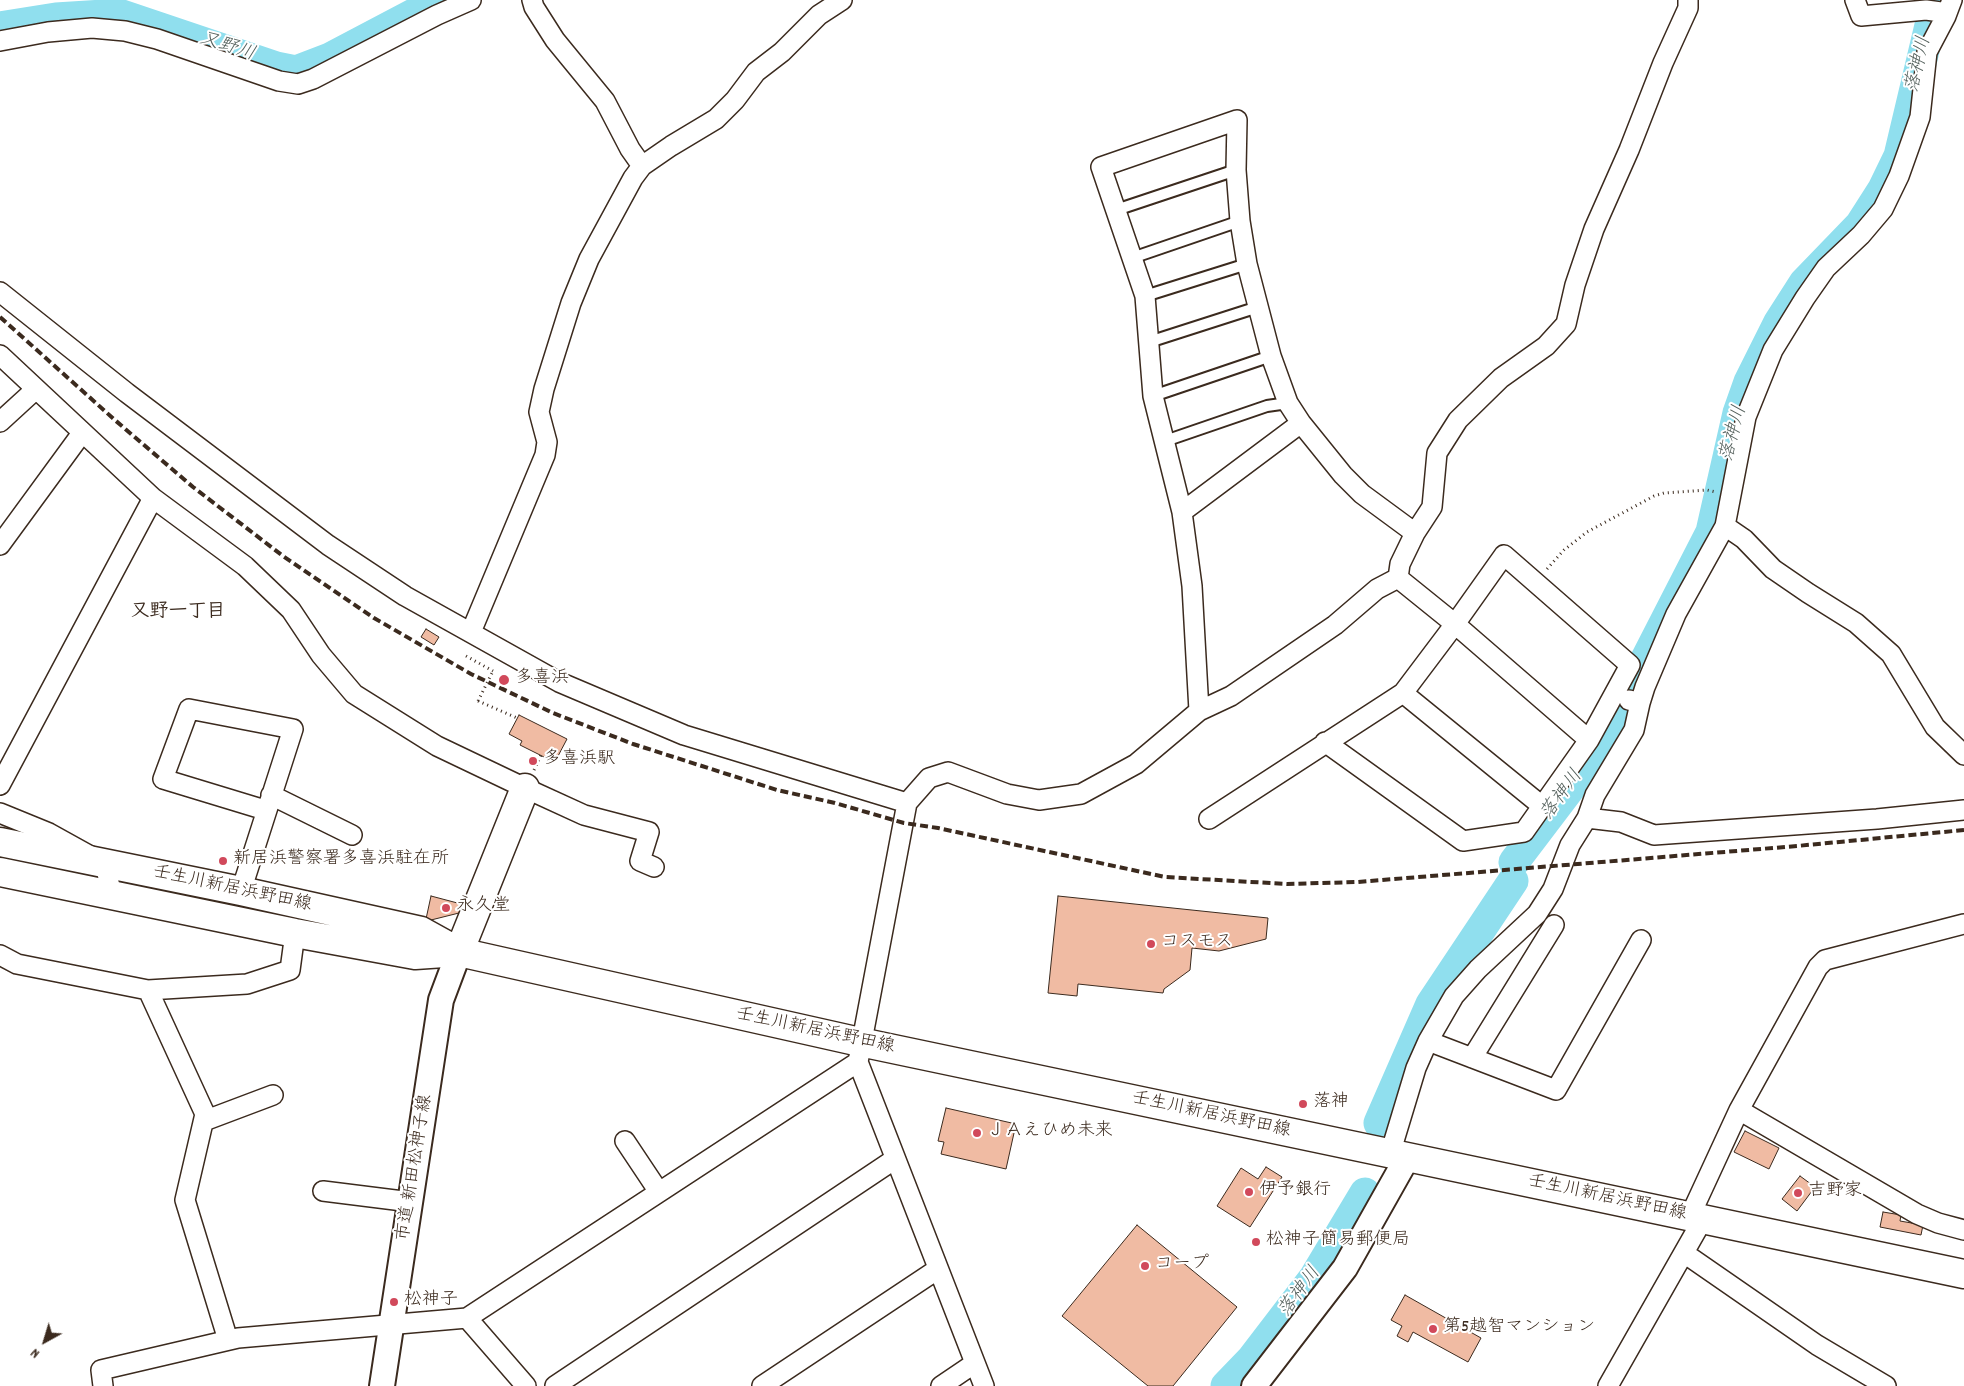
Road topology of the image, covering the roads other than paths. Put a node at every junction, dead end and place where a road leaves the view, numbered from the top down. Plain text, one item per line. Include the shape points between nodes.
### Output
1 (471, 0) edge
2 (532, 0) edge
3 (842, 0) edge
4 (1688, 0) edge
5 (1855, 0) edge
6 (1941, 9) edge
7 (0, 41) edge
8 (642, 166) junction
9 (1236, 170) junction
10 (1116, 210) junction
11 (1240, 221) junction
12 (1132, 258) junction
13 (1247, 264) junction
14 (0, 292) edge
15 (1145, 296) junction
16 (1258, 307) junction
17 (1149, 342) junction
18 (0, 355) edge
19 (1271, 356) junction
20 (36, 389) junction
21 (1153, 396) junction
22 (1288, 403) junction
23 (0, 422) edge
24 (1301, 423) junction
25 (82, 432) junction
26 (1165, 441) junction
27 (153, 498) junction
28 (1182, 512) junction
29 (1725, 526) junction
30 (1415, 533) junction
31 (0, 545) edge
32 (1398, 578) junction
33 (1454, 624) junction
34 (471, 632) junction
35 (1403, 693) junction
36 (1614, 695) junction
37 (1639, 703) junction
38 (1199, 711) junction
39 (1589, 740) junction
40 (1325, 742) junction
41 (1964, 755) edge
42 (0, 785) edge
43 (525, 788) junction
44 (268, 802) junction
45 (907, 803) junction
46 (1542, 806) junction
47 (1964, 810) edge
48 (0, 813) edge
49 (1588, 818) junction
50 (1209, 819) dead end
51 (352, 835) dead end
52 (0, 842) edge
53 (105, 864) junction
54 (654, 867) dead end
55 (0, 872) edge
56 (241, 891) junction
57 (112, 896) junction
58 (1554, 924) dead end
59 (1964, 924) edge
60 (295, 934) junction
61 (1641, 940) dead end
62 (459, 952) junction
63 (0, 954) edge
64 (148, 990) junction
65 (1428, 1041) junction
66 (859, 1052) junction
67 (1472, 1058) junction
68 (274, 1095) dead end
69 (1739, 1110) junction
70 (204, 1121) junction
71 (625, 1141) dead end
72 (1398, 1156) junction
73 (895, 1159) junction
74 (323, 1191) dead end
75 (659, 1192) junction
76 (411, 1202) junction
77 (1696, 1217) junction
78 (1964, 1230) edge
79 (1684, 1253) junction
80 (938, 1269) junction
81 (1964, 1274) edge
82 (467, 1318) junction
83 (391, 1323) junction
84 (228, 1340) junction
85 (975, 1363) junction
86 (103, 1386) edge
87 (382, 1386) edge
88 (526, 1386) edge
89 (555, 1386) edge
90 (762, 1386) edge
91 (941, 1386) edge
92 (984, 1386) edge
93 (1256, 1386) edge
94 (1608, 1386) edge
95 (1886, 1386) edge

1 - 7 street via 298,84 279,81 125,31 92,28
2 - 8 street via 555,40 605,102
3 - 8 street via 819,15 782,52 756,72 716,119
4 - 30 street via 1688,8 1594,229 1566,324 1546,346 1500,378 1458,420 1437,453 1432,508
5 - 6 street via 1861,16
6 - 29 street via 1927,52 1920,117 1899,176 1883,208 1861,235 1826,268 1773,350 1746,417
8 - 34 street via 589,259 571,303 539,412 547,442 545,455
9 - 10 lane
9 - 10 street via 1236,120 1101,168
9 - 11 street
10 - 12 street
11 - 12 lane
11 - 13 street
12 - 15 street
13 - 15 lane
13 - 16 street
14 - 34 street via 328,545 405,596
15 - 17 street
16 - 17 lane
16 - 19 street
17 - 21 street
18 - 20 street
19 - 21 lane
19 - 22 street
20 - 23 street
20 - 25 street
21 - 26 street
22 - 24 street
22 - 26 lane via 1267,406
24 - 28 street
24 - 30 street via 1362,494
25 - 27 street
25 - 31 street
26 - 28 street
27 - 42 street
27 - 43 street via 245,566 285,603 321,655 354,694 437,746
28 - 38 street via 1192,586
29 - 37 street via 1676,614
29 - 41 street via 1744,539 1773,569 1856,622 1890,654 1935,727
30 - 32 street via 1400,564
32 - 33 street
32 - 38 street via 1377,588 1335,625 1231,696
33 - 35 street
33 - 36 street via 1504,555 1630,665
33 - 39 street
34 - 45 street via 559,682 684,734
35 - 40 street
35 - 46 street
36 - 37 street
36 - 39 street
37 - 49 street via 1634,730 1595,795
38 - 45 street via 1136,764 1081,794 1039,800 1007,794 948,772 929,778
39 - 46 street
40 - 46 street via 1463,841 1524,832
40 - 50 street
43 - 54 street via 584,815 649,832 640,860
43 - 62 main road
44 - 44 street via 293,729 189,710 163,779
44 - 51 street
44 - 56 street
45 - 66 street
47 - 49 street via 1654,835 1621,822
48 - 53 street via 49,833
49 - 65 street via 1570,845 1553,889 1537,914 1454,996
52 - 53 main road, 壬生川新居浜野田線
53 - 56 main road, 壬生川新居浜野田線
53 - 57 street
55 - 57 main road, 壬生川新居浜野田線
56 - 62 main road, 壬生川新居浜野田線 via 421,931
57 - 60 main road, 壬生川新居浜野田線
58 - 67 street
59 - 69 street via 1825,960 1818,967
60 - 62 main road, 壬生川新居浜野田線 via 414,955
60 - 64 street via 290,970 248,984
61 - 67 street via 1556,1090
62 - 66 main road, 壬生川新居浜野田線
62 - 76 street, 市道 新田松神子線 via 442,1000
63 - 64 street via 17,964
64 - 70 street via 205,1114
65 - 67 street
65 - 72 street via 1416,1068
66 - 72 main road, 壬生川新居浜野田線
66 - 73 street
66 - 75 street
68 - 70 street
69 - 77 street
69 - 78 street via 1917,1214
70 - 84 street via 185,1200
71 - 75 street
72 - 77 main road, 壬生川新居浜野田線
72 - 93 street via 1345,1268
73 - 80 street
73 - 89 street
74 - 76 street
75 - 82 street
76 - 83 street, 市道 新田松神子線
77 - 79 street
77 - 81 main road, 壬生川新居浜野田線
79 - 94 street
79 - 95 street via 1817,1345
80 - 85 street
80 - 90 street
82 - 83 street
82 - 88 street
83 - 84 street
83 - 87 street, 市道 新田松神子線
84 - 86 street via 100,1370
85 - 91 street
85 - 92 street

